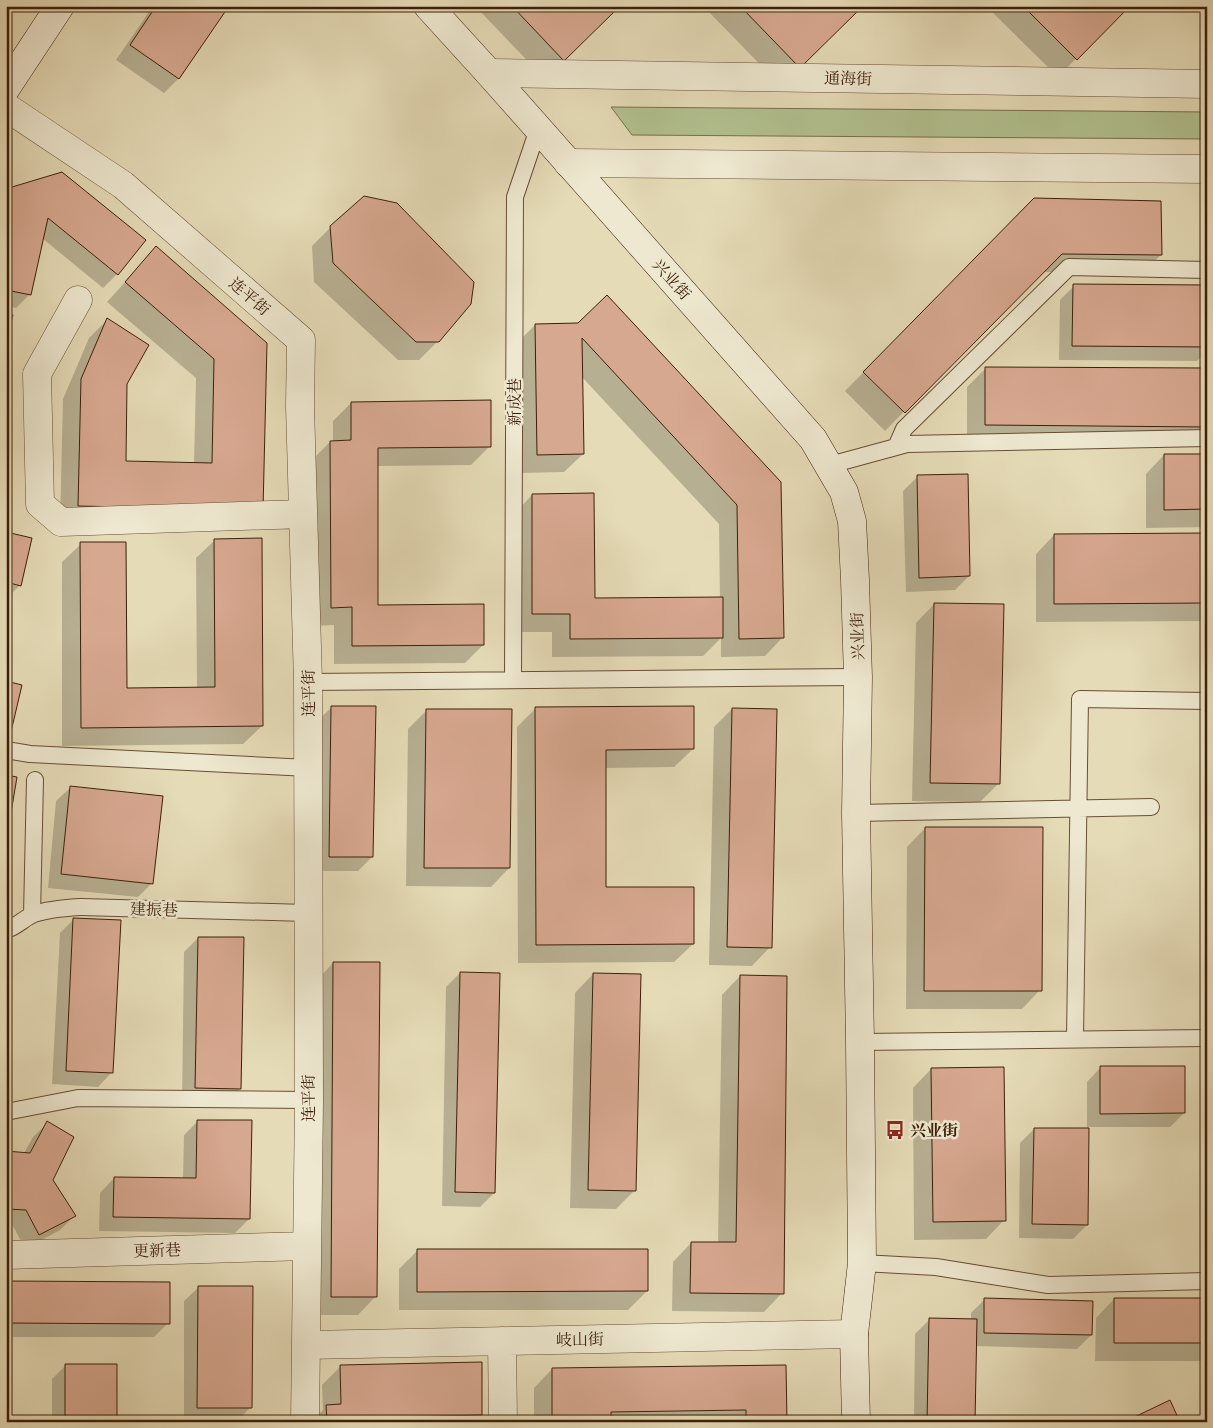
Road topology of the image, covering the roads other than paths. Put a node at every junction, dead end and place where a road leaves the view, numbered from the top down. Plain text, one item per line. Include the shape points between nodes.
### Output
1 (60, 6) edge
2 (428, 6) edge
3 (489, 73) junction
4 (1207, 84) edge
5 (6, 88) edge
6 (6, 107) edge
7 (538, 129) junction
8 (568, 163) junction
9 (1207, 169) edge
10 (1207, 270) edge
11 (78, 300) dead end
12 (1207, 438) edge
13 (896, 447) junction
14 (830, 465) junction
15 (303, 514) junction
16 (858, 677) junction
17 (514, 680) junction
18 (308, 682) junction
19 (1207, 701) edge
20 (6, 750) edge
21 (308, 768) junction
22 (35, 780) dead end
23 (1151, 807) dead end
24 (1079, 808) junction
25 (856, 813) junction
26 (307, 913) junction
27 (32, 915) junction
28 (6, 930) edge
29 (1075, 1038) junction
30 (1207, 1038) edge
31 (860, 1042) junction
32 (309, 1100) junction
33 (6, 1112) edge
34 (307, 1246) junction
35 (6, 1255) edge
36 (862, 1263) junction
37 (1207, 1281) edge
38 (854, 1334) junction
39 (502, 1341) junction
40 (306, 1345) junction
41 (305, 1422) edge
42 (503, 1422) edge
43 (856, 1422) edge

1 - 5 street
2 - 3 street, 兴业街
3 - 4 street, 通海街
3 - 7 street, 兴业街
6 - 15 street, 连平街 via 123,185 301,340
7 - 8 street, 兴业街
7 - 17 lane, 新成巷 via 515,198
8 - 9 street
8 - 14 street, 兴业街 via 813,439
10 - 13 lane via 1069,267 904,429
11 - 15 street via 37,374 40,504 61,522
12 - 13 lane via 907,444
13 - 14 lane
14 - 16 street, 兴业街 via 844,492 852,521
15 - 18 street, 连平街
16 - 17 lane
16 - 25 street, 兴业街
17 - 18 lane
18 - 21 street, 连平街
19 - 24 lane via 1080,699
20 - 21 lane via 30,754
21 - 26 street, 连平街
22 - 27 lane
23 - 24 lane
24 - 25 lane
24 - 29 lane
25 - 31 street, 兴业街
26 - 27 lane, 建振巷 via 81,907
26 - 32 street, 连平街
27 - 28 lane, 建振巷
29 - 30 lane
29 - 31 lane
31 - 36 street, 兴业街
32 - 33 lane via 78,1098
32 - 34 street, 连平街
34 - 35 street, 更新巷
34 - 40 street, 连平街
36 - 37 lane via 936,1267 1048,1285
36 - 38 street, 兴业街
38 - 39 street, 岐山街
38 - 43 street, 兴业街
39 - 40 street, 岐山街
39 - 42 street
40 - 41 street, 连平街

